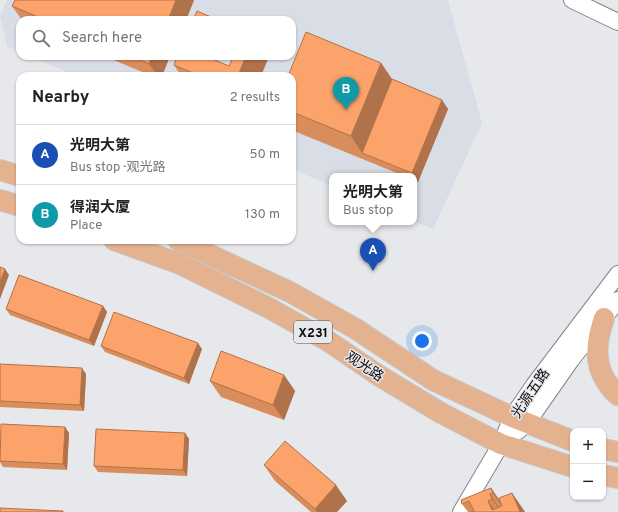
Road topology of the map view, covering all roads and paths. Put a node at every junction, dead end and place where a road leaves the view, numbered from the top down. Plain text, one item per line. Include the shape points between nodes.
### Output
1 (572, 0) edge
2 (618, 22) edge
3 (0, 170) edge
4 (16, 175) edge
5 (0, 200) edge
6 (16, 205) edge
7 (125, 244) edge
8 (187, 244) edge
9 (618, 274) edge
10 (618, 300) edge
11 (604, 318) junction
12 (618, 395) edge
13 (519, 420) junction
14 (570, 440) edge
15 (501, 444) junction
16 (606, 450) edge
17 (618, 452) edge
18 (570, 467) edge
19 (606, 476) edge
20 (618, 478) edge
21 (461, 512) edge

1 - 2 street
3 - 4 main road
5 - 6 main road
7 - 15 main road, 观光路 / X231 via 180,264 269,308 328,341 441,413
8 - 13 main road, 观光路 / X231 via 290,292 356,329 433,380
9 - 13 street, 光源五路 via 534,385
10 - 11 street, 光源五路
11 - 12 main road via 597,353 600,372 613,392
11 - 13 street, 光源五路
13 - 14 main road, 观光路 / X231
13 - 15 street, 光源五路
15 - 18 main road, 观光路 / X231
15 - 21 street
16 - 17 main road
19 - 20 main road

